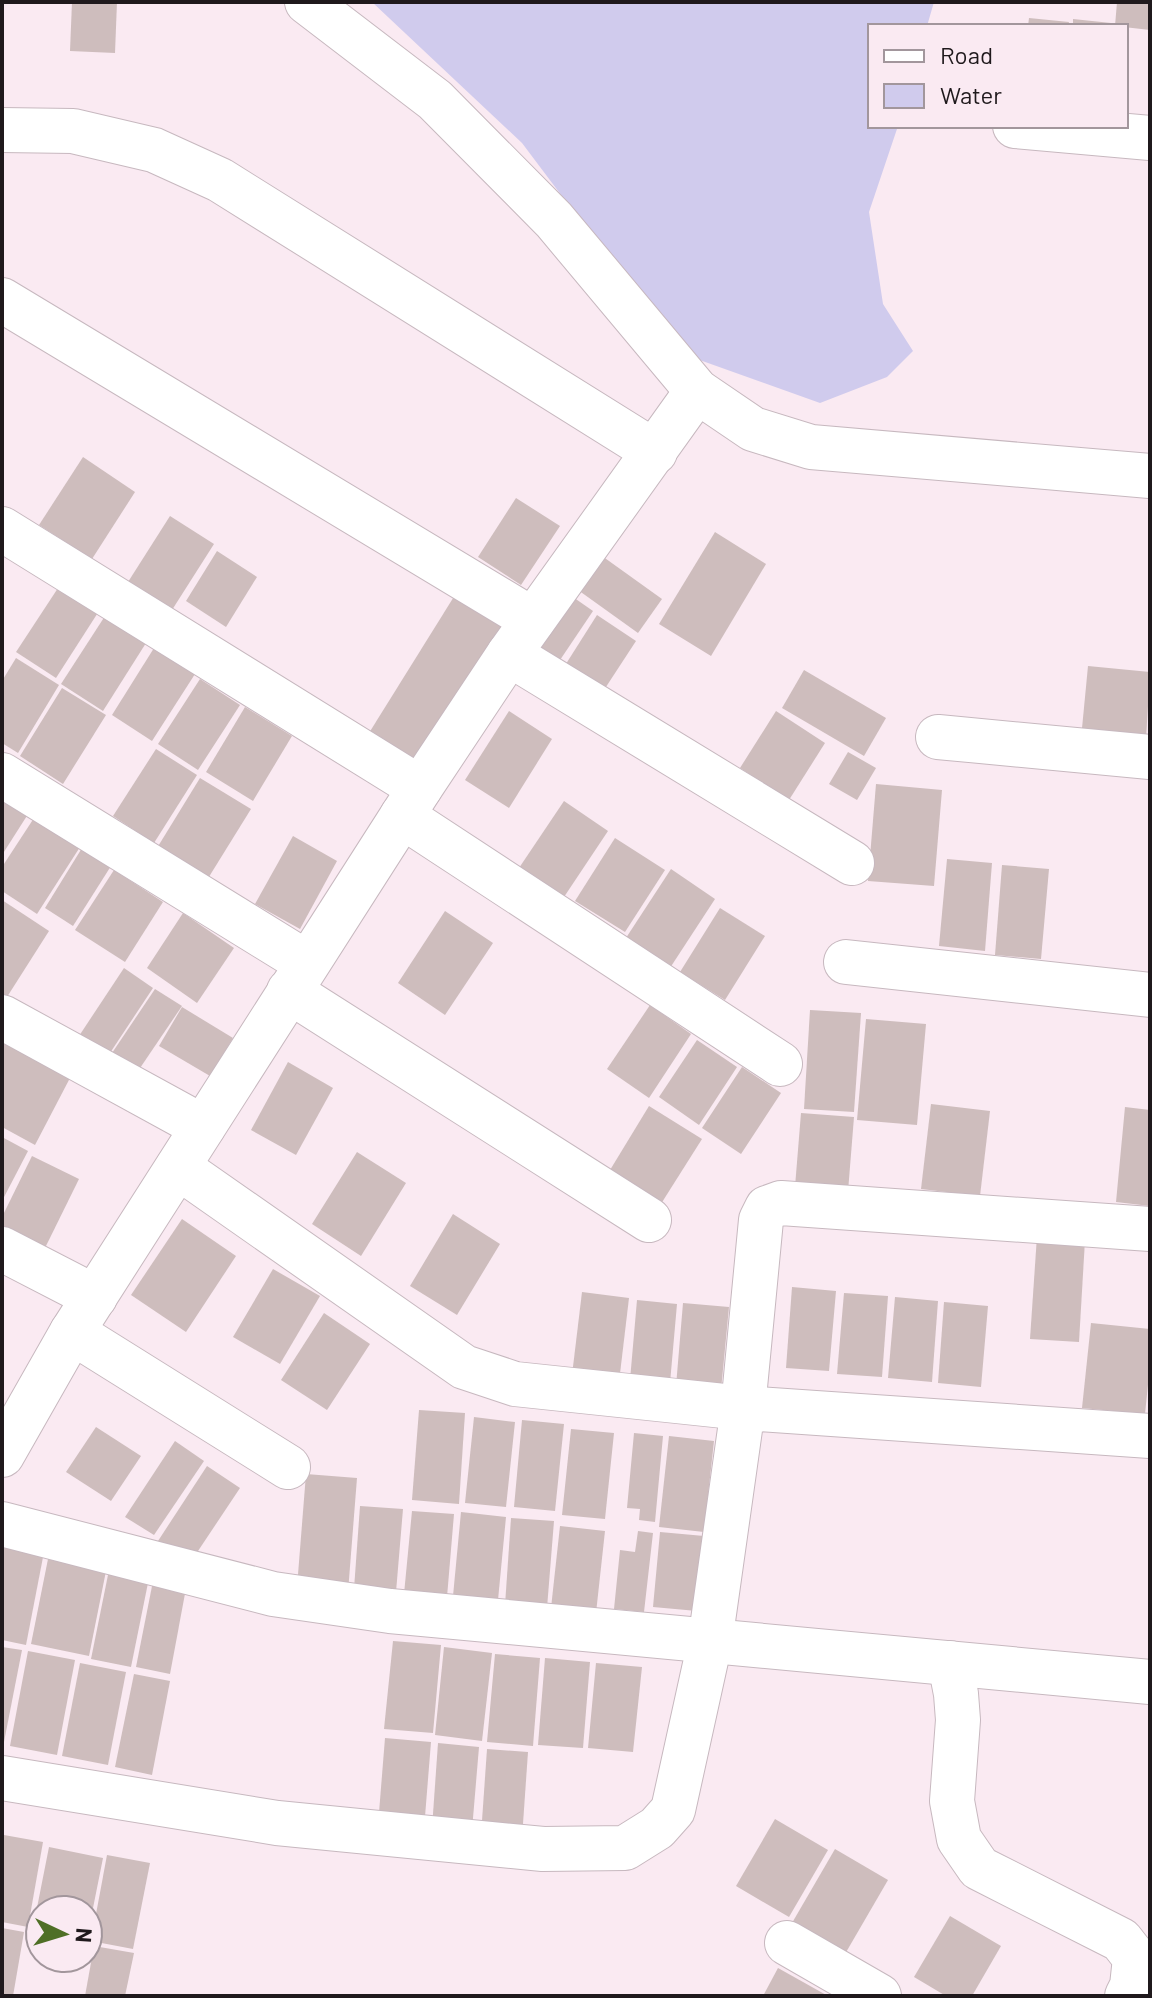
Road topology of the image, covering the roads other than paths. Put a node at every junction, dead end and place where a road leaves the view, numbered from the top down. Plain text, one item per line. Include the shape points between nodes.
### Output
1 (307, 2) edge
2 (1038, 128) edge
3 (2, 130) edge
4 (1150, 138) edge
5 (2, 300) edge
6 (697, 391) junction
7 (655, 452) junction
8 (1150, 476) edge
9 (2, 529) edge
10 (521, 637) junction
11 (938, 737) dead end
12 (1150, 757) edge
13 (2, 775) edge
14 (411, 802) junction
15 (852, 863) dead end
16 (846, 962) dead end
17 (298, 977) junction
18 (1150, 995) edge
19 (2, 1017) edge
20 (780, 1064) dead end
21 (203, 1127) junction
22 (178, 1167) junction
23 (649, 1220) dead end
24 (1150, 1229) edge
25 (2, 1249) edge
26 (83, 1314) junction
27 (743, 1408) junction
28 (1150, 1436) edge
29 (2, 1455) edge
30 (288, 1467) dead end
31 (2, 1524) edge
32 (710, 1642) junction
33 (950, 1663) junction
34 (1150, 1682) edge
35 (2, 1778) edge
36 (787, 1943) dead end
37 (879, 1996) edge
38 (1127, 1996) edge

1 - 6 street via 435,100 554,220
2 - 4 street
3 - 7 street via 73,131 154,150 220,180
5 - 10 street
6 - 7 street
6 - 8 street via 753,429 811,447
7 - 10 street
9 - 14 street
10 - 14 street
10 - 15 street
11 - 12 street
13 - 17 street
14 - 17 street
14 - 20 street
16 - 18 street
17 - 21 street
17 - 23 street
19 - 21 street
21 - 22 street
22 - 26 street
22 - 27 street via 464,1367 515,1384
24 - 27 street via 781,1203 767,1208 761,1220
25 - 26 street
26 - 29 street
26 - 30 street
27 - 28 street
27 - 32 street
31 - 32 street via 273,1594 390,1611
32 - 33 street
32 - 35 street via 673,1810 657,1828 625,1848 543,1849 277,1823
33 - 34 street
33 - 38 street via 958,1720 952,1801 959,1839 979,1868 1121,1940 1135,1958
36 - 37 street

